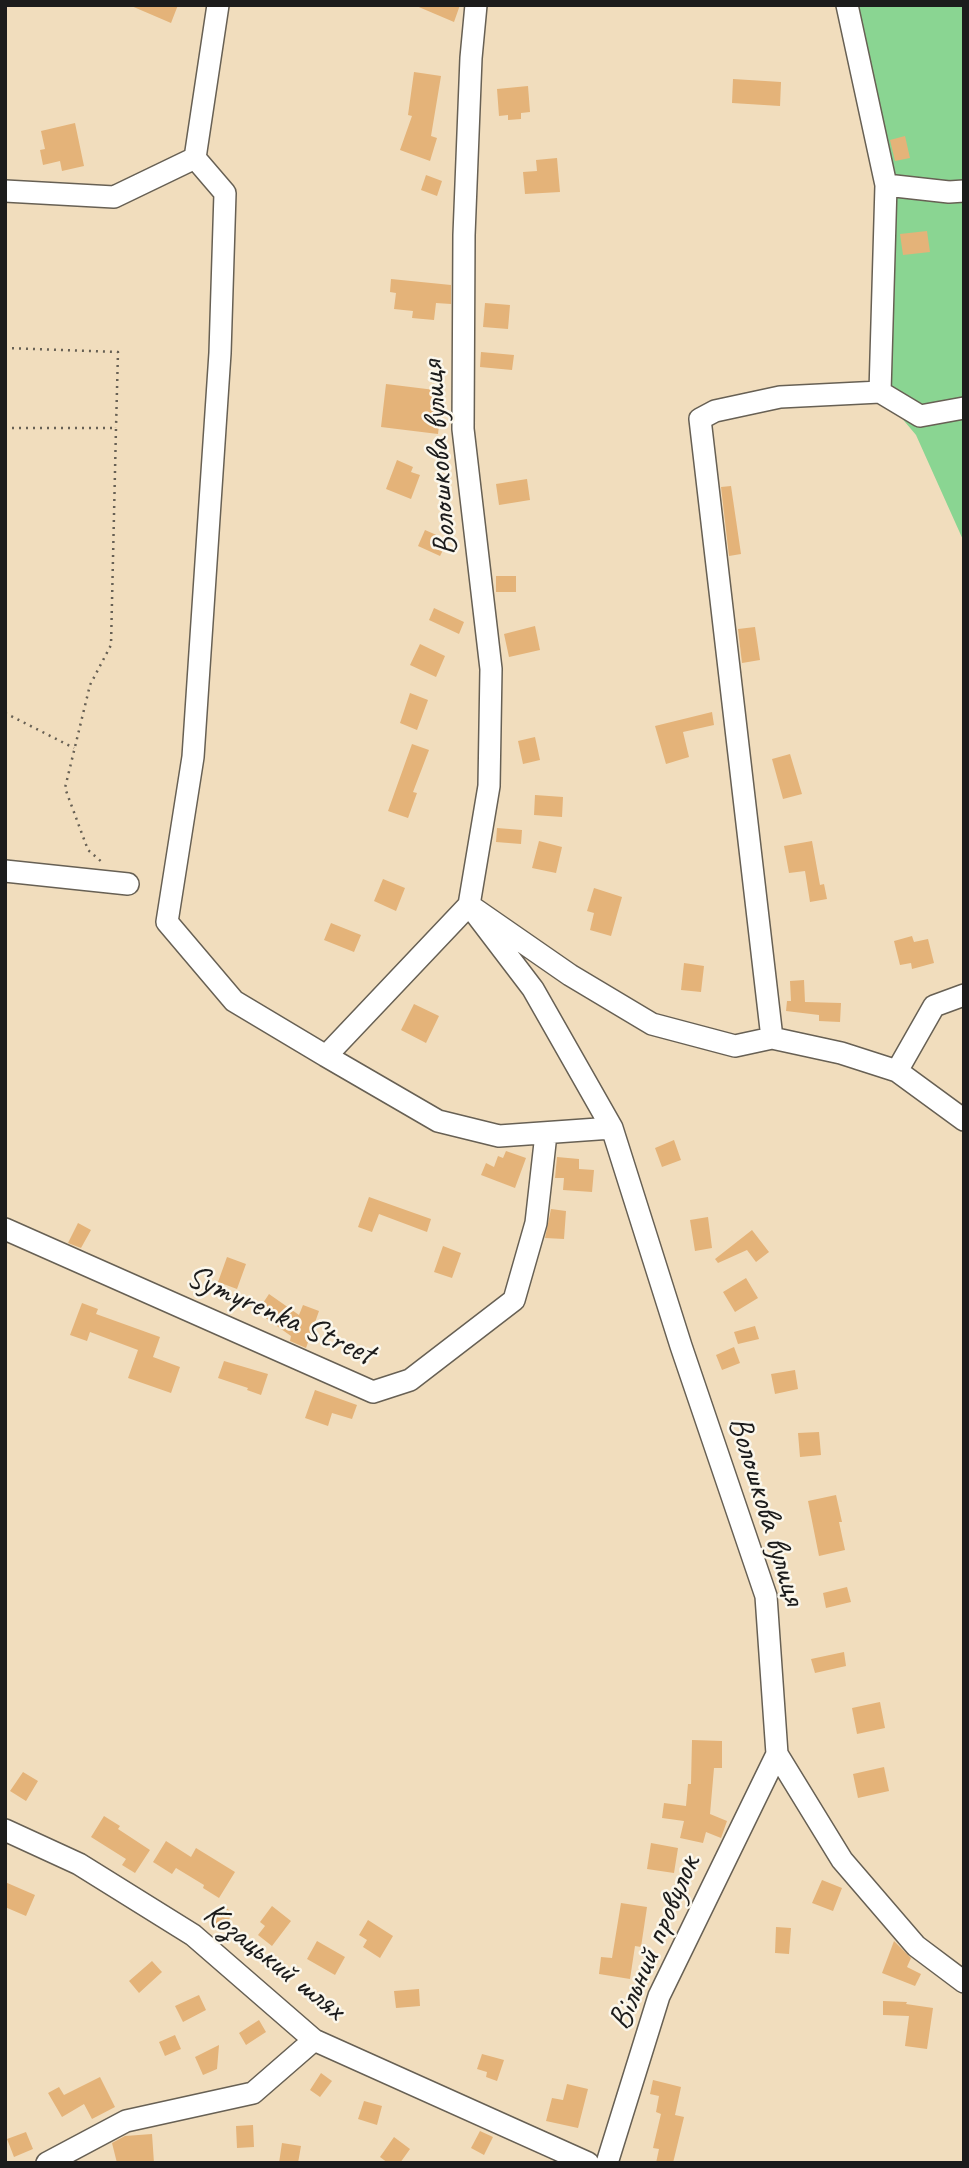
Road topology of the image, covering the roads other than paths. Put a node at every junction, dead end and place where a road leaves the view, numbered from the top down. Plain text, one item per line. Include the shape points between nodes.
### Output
1 (218, 5) edge
2 (476, 5) edge
3 (847, 5) edge
4 (195, 158) junction
5 (886, 185) junction
6 (5, 191) edge
7 (956, 191) edge
8 (880, 392) junction
9 (964, 408) edge
10 (5, 871) edge
11 (128, 884) road end
12 (469, 905) junction
13 (964, 995) edge
14 (772, 1038) junction
15 (326, 1056) junction
16 (897, 1071) junction
17 (964, 1120) edge
18 (612, 1128) junction
19 (546, 1134) junction
20 (5, 1229) edge
21 (777, 1754) junction
22 (5, 1830) edge
23 (964, 1982) edge
24 (314, 2040) junction
25 (47, 2163) edge
26 (588, 2163) edge
27 (607, 2163) edge

1 - 4 street
2 - 12 street, Волошкова вулиця via 464,235 463,429 491,670 489,786
3 - 5 street
4 - 6 street via 114,197
4 - 15 street via 225,193 220,353 193,757 167,922 234,1001
5 - 7 street
5 - 8 street
8 - 9 street via 920,416
8 - 14 street via 780,397 715,411 700,419
10 - 11 street
12 - 14 street via 570,975 652,1024 735,1046
12 - 15 street
12 - 18 street, Волошкова вулиця via 533,989
13 - 16 street via 934,1006
14 - 16 street
15 - 19 street via 438,1121 499,1136
16 - 17 street
18 - 19 street
18 - 21 street, Волошкова вулиця via 766,1596
19 - 20 street, Symyrenka Street via 536,1223 514,1300 410,1380 373,1392
21 - 23 street, Волошкова вулиця via 842,1860 916,1946
21 - 27 street, Вільний провулок via 659,1996
22 - 24 street, Козацький шлях via 79,1864 193,1935
24 - 25 street via 253,2093 126,2121
24 - 26 street, Козацький шлях

